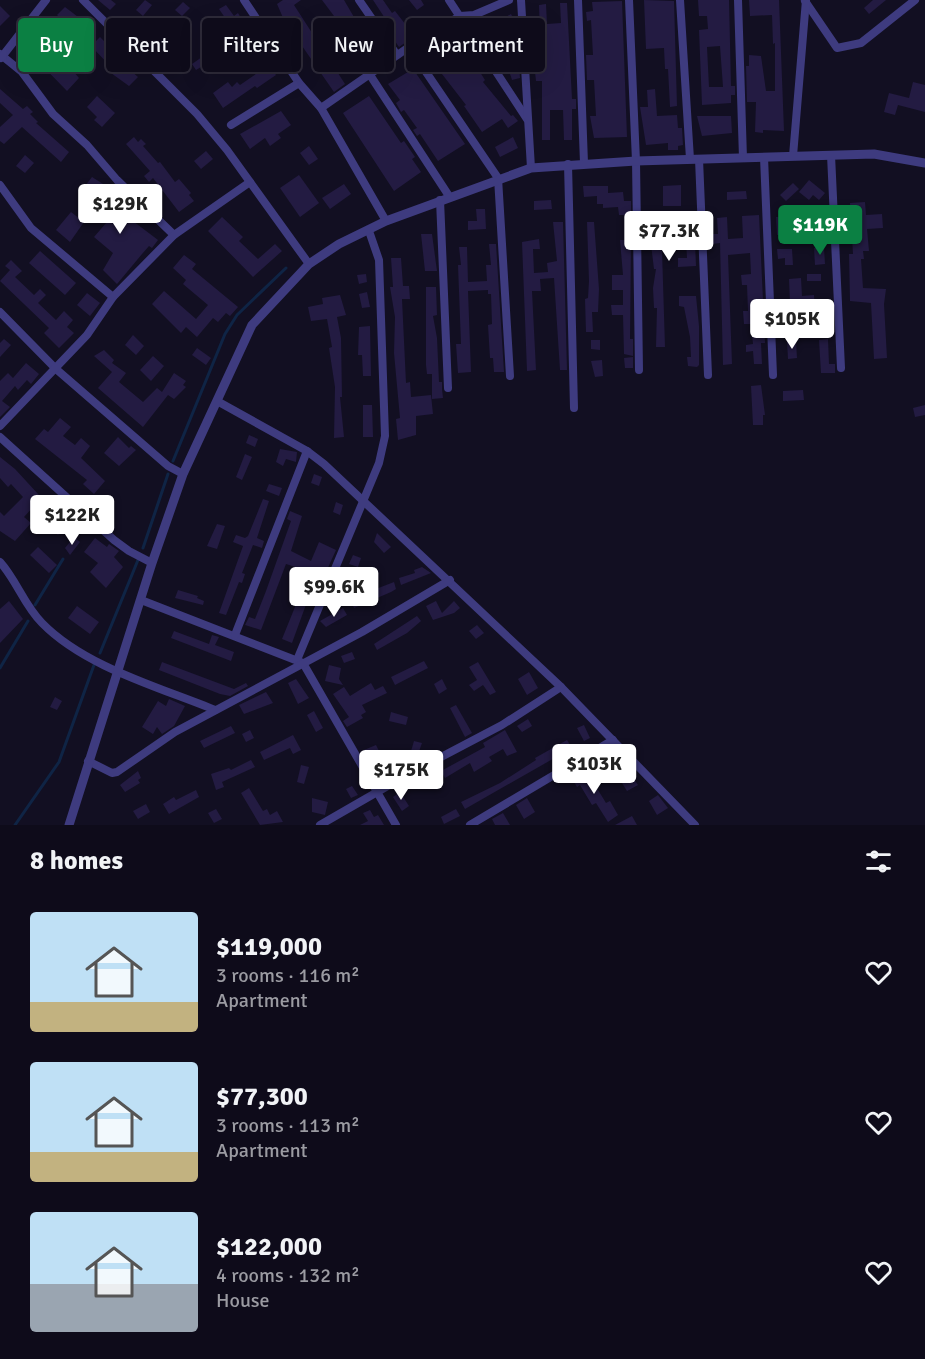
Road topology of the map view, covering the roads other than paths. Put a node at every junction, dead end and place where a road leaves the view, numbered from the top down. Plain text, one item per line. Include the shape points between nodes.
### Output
1 (46, 0) edge
2 (83, 0) edge
3 (244, 0) edge
4 (359, 0) edge
5 (449, 0) edge
6 (509, 0) edge
7 (521, 0) edge
8 (578, 0) edge
9 (629, 0) edge
10 (680, 0) edge
11 (738, 0) edge
12 (805, 0) edge
13 (915, 0) edge
14 (460, 16) junction
15 (457, 18) edge
16 (406, 49) edge
17 (1, 56) edge
18 (397, 56) junction
19 (426, 72) edge
20 (370, 75) junction
21 (299, 83) junction
22 (321, 108) junction
23 (528, 120) junction
24 (231, 124) dead end
25 (831, 155) junction
26 (793, 156) junction
27 (764, 157) junction
28 (742, 158) junction
29 (695, 159) junction
30 (636, 161) junction
31 (925, 163) edge
32 (568, 164) junction
33 (584, 164) junction
34 (531, 168) junction
35 (498, 178) junction
36 (250, 182) junction
37 (0, 185) edge
38 (445, 198) junction
39 (386, 221) junction
40 (369, 231) junction
41 (174, 235) junction
42 (309, 264) junction
43 (113, 297) junction
44 (0, 312) edge
45 (841, 368) dead end
46 (56, 369) junction
47 (639, 370) dead end
48 (708, 375) dead end
49 (773, 375) dead end
50 (510, 376) dead end
51 (448, 388) dead end
52 (217, 401) junction
53 (574, 408) dead end
54 (0, 426) edge
55 (0, 437) edge
56 (307, 451) junction
57 (183, 474) junction
58 (363, 500) junction
59 (0, 562) edge
60 (152, 563) junction
61 (450, 580) junction
62 (141, 600) junction
63 (235, 635) junction
64 (300, 662) junction
65 (118, 670) junction
66 (561, 687) junction
67 (215, 710) junction
68 (613, 740) junction
69 (88, 761) junction
70 (377, 792) junction
71 (71, 824) edge
72 (320, 825) edge
73 (396, 825) edge
74 (470, 825) edge
75 (695, 825) edge

1 - 17 street
2 - 36 street via 197,114
3 - 21 street
4 - 18 street
5 - 14 street
6 - 14 street via 474,15
7 - 23 street
8 - 33 street
9 - 30 street
10 - 29 street
11 - 28 street
12 - 13 street via 837,48 861,43
12 - 26 street
14 - 15 street
14 - 23 street
16 - 18 street
17 - 41 street via 22,72 53,114
18 - 20 street
19 - 35 street
20 - 22 street
20 - 38 street
21 - 22 street
21 - 24 street
22 - 39 street
23 - 34 street
25 - 26 street
25 - 31 street via 874,154
25 - 45 street
26 - 27 street
27 - 28 street
27 - 49 street
28 - 29 street
29 - 30 street
29 - 48 street
30 - 33 street
30 - 47 street
32 - 33 street
32 - 34 street
32 - 53 street
34 - 35 street
35 - 38 street
35 - 50 street
36 - 41 street
36 - 42 street
37 - 43 street via 32,228
38 - 39 street
38 - 51 street
39 - 40 street
40 - 42 street via 339,244
40 - 58 street via 379,260 385,436 379,463
41 - 43 street
42 - 52 street via 252,325
43 - 46 street via 87,335
44 - 46 street
46 - 54 street
46 - 57 street via 168,466
52 - 56 street
52 - 57 street
55 - 60 street via 114,540
56 - 58 street
56 - 63 street
57 - 60 street
58 - 61 street
58 - 64 street
59 - 65 street via 43,624 89,658
60 - 62 street
61 - 64 street via 369,628
61 - 66 street
62 - 63 street
62 - 65 street
63 - 64 street
64 - 67 street
64 - 70 street
65 - 67 street
65 - 69 street
66 - 68 street
66 - 70 street via 492,731
67 - 69 street via 115,773
68 - 74 street
68 - 75 street
69 - 71 street
70 - 72 street
70 - 73 street

